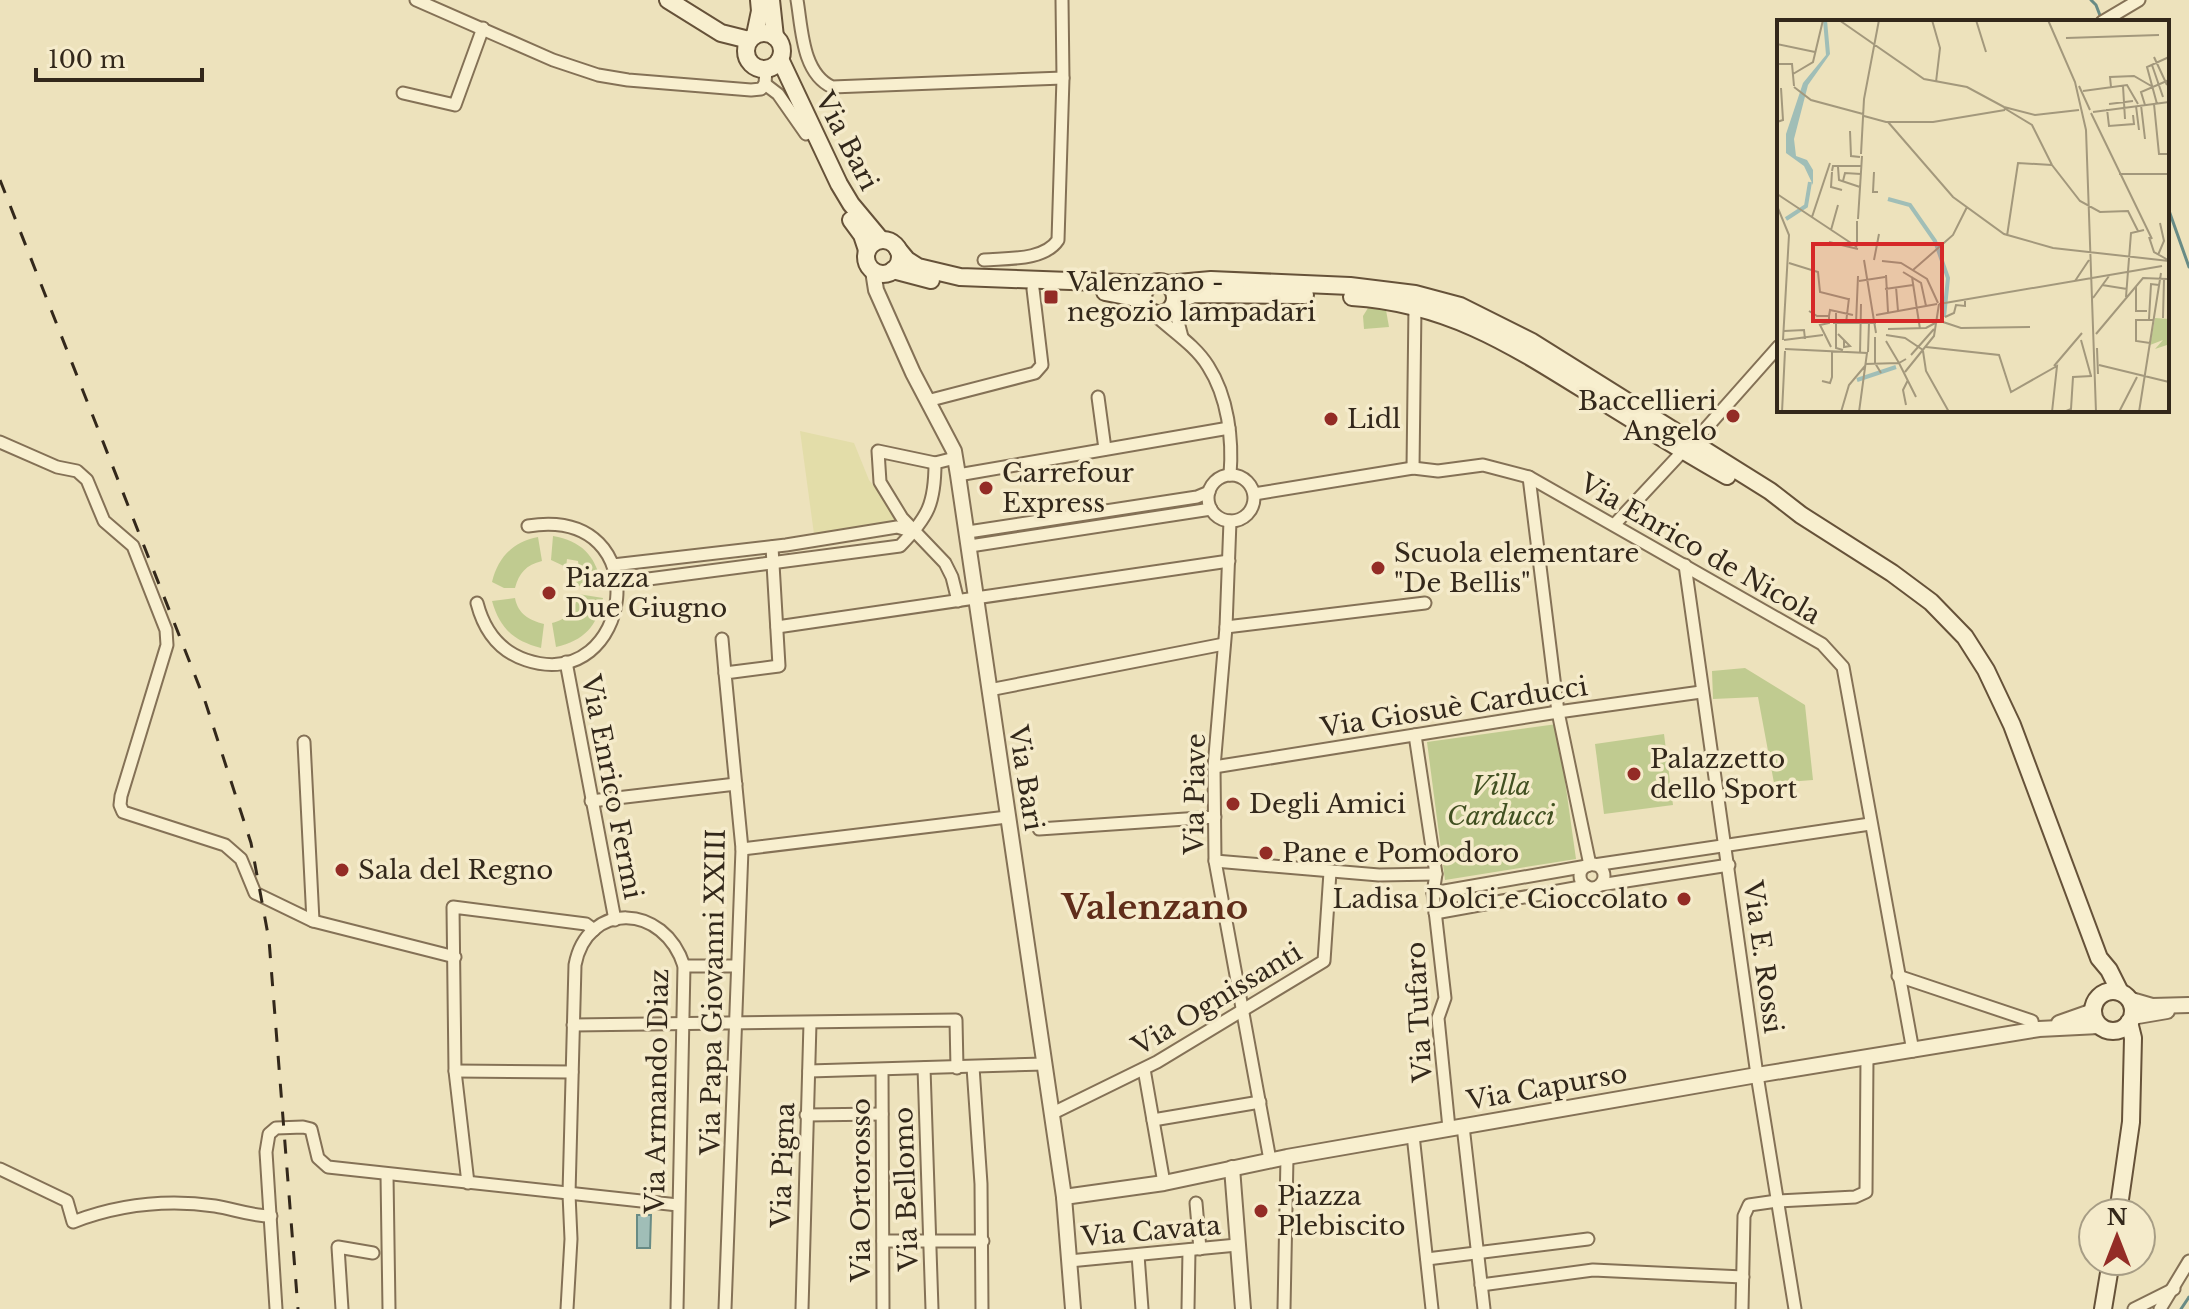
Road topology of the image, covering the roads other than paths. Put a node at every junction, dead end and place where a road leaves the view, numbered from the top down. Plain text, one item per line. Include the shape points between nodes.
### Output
1 (416, 0) edge
2 (668, 0) edge
3 (759, 0) edge
4 (771, 0) edge
5 (797, 0) edge
6 (1062, 0) edge
7 (2139, 0) edge
8 (696, 19) junction
9 (2105, 20) edge
10 (483, 28) junction
11 (775, 37) junction
12 (752, 38) junction
13 (749, 60) junction
14 (770, 70) junction
15 (1063, 78) junction
16 (403, 93) dead end
17 (881, 240) junction
18 (897, 248) junction
19 (867, 250) junction
20 (1029, 256) junction
21 (984, 260) dead end
22 (885, 271) junction
23 (1159, 284) junction
24 (1031, 285) junction
25 (1175, 303) junction
26 (1415, 306) junction
27 (1149, 308) junction
28 (1182, 337) junction
29 (1777, 348) edge
30 (1098, 397) dead end
31 (927, 401) junction
32 (1229, 428) junction
33 (0, 442) edge
34 (1688, 447) junction
35 (1105, 449) junction
36 (955, 458) junction
37 (935, 463) junction
38 (1413, 468) junction
39 (958, 475) junction
40 (1230, 475) junction
41 (1529, 477) junction
42 (1209, 492) junction
43 (1254, 494) junction
44 (1211, 509) junction
45 (1230, 521) junction
46 (1614, 525) junction
47 (528, 526) dead end
48 (914, 532) junction
49 (969, 539) junction
50 (772, 547) junction
51 (1229, 561) junction
52 (773, 563) junction
53 (613, 565) junction
54 (1685, 565) junction
55 (618, 583) junction
56 (975, 598) junction
57 (958, 601) junction
58 (477, 603) dead end
59 (1425, 603) dead end
60 (777, 627) junction
61 (1226, 627) junction
62 (722, 639) dead end
63 (1224, 644) junction
64 (566, 662) junction
65 (725, 673) junction
66 (989, 690) junction
67 (1701, 692) junction
68 (1558, 712) junction
69 (1415, 735) junction
70 (304, 742) dead end
71 (1214, 767) junction
72 (736, 784) junction
73 (591, 801) junction
74 (1007, 817) junction
75 (1215, 817) junction
76 (1870, 824) junction
77 (1039, 829) dead end
78 (1726, 846) junction
79 (742, 849) junction
80 (1696, 851) junction
81 (1215, 861) junction
82 (1590, 865) junction
83 (1729, 865) junction
84 (1699, 870) junction
85 (1330, 872) junction
86 (1436, 874) junction
87 (1600, 885) junction
88 (1586, 886) junction
89 (1467, 887) junction
90 (1433, 893) junction
91 (1471, 907) junction
92 (1435, 913) junction
93 (615, 920) junction
94 (313, 921) junction
95 (594, 930) junction
96 (455, 957) junction
97 (2099, 958) junction
98 (684, 966) junction
99 (737, 966) junction
100 (1898, 976) junction
101 (2124, 996) junction
102 (2189, 1005) edge
103 (1243, 1008) junction
104 (2100, 1016) junction
105 (2130, 1020) junction
106 (810, 1023) junction
107 (683, 1024) junction
108 (735, 1024) junction
109 (573, 1025) junction
110 (2036, 1030) junction
111 (1913, 1051) junction
112 (1867, 1057) junction
113 (2131, 1061) junction
114 (1044, 1064) junction
115 (973, 1067) junction
116 (924, 1068) junction
117 (957, 1068) junction
118 (1144, 1069) junction
119 (882, 1070) junction
120 (455, 1071) junction
121 (809, 1071) junction
122 (572, 1072) junction
123 (1757, 1075) junction
124 (1260, 1102) junction
125 (882, 1114) junction
126 (1051, 1114) junction
127 (806, 1115) junction
128 (1153, 1120) junction
129 (1456, 1127) junction
130 (1413, 1135) junction
131 (1287, 1157) junction
132 (1270, 1160) junction
133 (1232, 1168) junction
134 (0, 1169) edge
135 (387, 1175) junction
136 (468, 1183) junction
137 (1164, 1183) junction
138 (569, 1194) junction
139 (1064, 1197) junction
140 (2120, 1197) edge
141 (1777, 1201) junction
142 (1196, 1203) dead end
143 (678, 1205) junction
144 (271, 1216) junction
145 (1588, 1239) dead end
146 (883, 1241) junction
147 (983, 1241) junction
148 (929, 1242) junction
149 (1237, 1245) junction
150 (1195, 1249) junction
151 (373, 1253) dead end
152 (1477, 1254) junction
153 (1138, 1255) junction
154 (1427, 1259) junction
155 (1069, 1261) junction
156 (2189, 1261) edge
157 (1743, 1277) junction
158 (2108, 1277) edge
159 (1481, 1285) junction
160 (2174, 1289) junction
161 (276, 1309) edge
162 (342, 1309) edge
163 (389, 1309) edge
164 (567, 1309) edge
165 (677, 1309) edge
166 (725, 1309) edge
167 (802, 1309) edge
168 (883, 1309) edge
169 (932, 1309) edge
170 (982, 1309) edge
171 (1073, 1309) edge
172 (1142, 1309) edge
173 (1188, 1309) edge
174 (1243, 1309) edge
175 (1284, 1309) edge
176 (1432, 1309) edge
177 (1484, 1309) edge
178 (1742, 1309) edge
179 (1795, 1309) edge
180 (2103, 1309) edge
181 (2134, 1309) edge
182 (2160, 1309) edge

1 - 10 street
2 - 8 main road
3 - 12 main road
4 - 11 main road
5 - 15 street, Via Bari via 809,62 820,80 832,87
6 - 15 street
7 - 9 street
8 - 12 main road via 731,37
8 - 13 main road
10 - 14 street via 553,60 628,80 751,90 761,89
10 - 16 street via 455,105
11 - 12 main road via 766,33
11 - 14 main road via 782,47
12 - 13 main road via 746,50
13 - 14 main road
14 - 17 main road, Via Bari via 851,204
14 - 19 main road, Via Bari via 785,89 827,181
15 - 20 street via 1058,240
17 - 18 main road
17 - 19 main road
18 - 22 main road via 900,260
18 - 24 main road via 907,260 930,271
19 - 22 main road via 866,262
20 - 21 street
20 - 24 street
22 - 24 main road via 964,285
22 - 31 street, Via Bari via 876,290
23 - 24 main road
23 - 25 main road via 1174,291
23 - 27 main road via 1144,293
23 - 34 main road via 1211,280 1350,286 1460,306 1512,330
24 - 27 main road via 1114,292
24 - 31 street via 1042,365 1035,373
25 - 26 main road via 1194,294 1269,293
25 - 27 main road via 1163,314
25 - 28 street
26 - 34 main road via 1509,343
26 - 38 street
27 - 28 street
28 - 32 street via 1208,365 1225,403
29 - 34 street
30 - 35 street
31 - 36 street, Via Bari
32 - 35 street
32 - 40 street
33 - 94 street via 77,471 87,480 104,521 133,546 166,630 167,645 121,796 123,812 225,845 241,859 255,893
34 - 46 street
34 - 97 main road via 1770,491 1892,573 1965,637 2012,725
35 - 39 street
36 - 37 street
36 - 39 street, Via Bari
37 - 48 street via 935,493
37 - 48 street via 878,451 880,482
38 - 41 street, Via Enrico de Nicola via 1438,471 1483,465
38 - 43 street, Via Enrico de Nicola
39 - 49 street, Via Bari
40 - 42 street via 1217,480
40 - 43 street via 1243,478
41 - 46 street, Via Enrico de Nicola
41 - 68 street
42 - 44 street
42 - 49 street
43 - 45 street via 1248,513
44 - 45 street
44 - 49 street
45 - 51 street, Via Piave
46 - 54 street, Via Enrico de Nicola
47 - 53 street via 546,523 581,531
48 - 50 street via 897,527
48 - 52 street via 900,546
48 - 57 street via 945,563
49 - 56 street, Via Bari
50 - 52 street
50 - 53 street
51 - 56 street
51 - 61 street, Via Piave
52 - 55 street
52 - 60 street
53 - 55 street
54 - 67 street, Via E. Rossi
54 - 76 street, Via Enrico de Nicola via 1822,644 1843,667
55 - 64 street via 618,604 608,630 590,650
56 - 57 street
56 - 66 street, Via Bari
57 - 60 street
58 - 64 street via 487,630 509,653 533,663
59 - 61 street
60 - 65 street via 779,666
61 - 63 street, Via Piave
62 - 65 street, Via Papa Giovanni XXIII
63 - 66 street
63 - 71 street, Via Piave
64 - 73 street, Via Enrico Fermi
65 - 72 street, Via Papa Giovanni XXIII
66 - 74 street, Via Bari
67 - 68 street, Via Giosuè Carducci
67 - 78 street, Via E. Rossi
68 - 69 street, Via Giosuè Carducci
68 - 82 street
69 - 71 street, Via Giosuè Carducci
69 - 86 street, Via Tufaro
70 - 94 street
71 - 75 street, Via Piave
72 - 73 street
72 - 79 street, Via Papa Giovanni XXIII
73 - 93 street, Via Enrico Fermi
74 - 79 street
74 - 114 street, Via Bari
75 - 77 street
75 - 81 street, Via Piave
76 - 78 street
76 - 100 street
78 - 80 street
78 - 83 street, Via E. Rossi
79 - 99 street, Via Papa Giovanni XXIII
80 - 82 street
80 - 84 street
81 - 85 street
81 - 103 street, Via Piave
82 - 87 street via 1604,874
82 - 88 street via 1580,876
82 - 89 street
83 - 84 street
83 - 123 street, Via E. Rossi
84 - 87 street
85 - 86 street
85 - 103 street, Via Ognissanti via 1324,961
86 - 90 street, Via Tufaro
87 - 88 street
88 - 91 street
89 - 90 street
89 - 91 street
90 - 92 street, Via Tufaro
91 - 92 street
92 - 129 street, Via Tufaro via 1445,998 1438,1018
93 - 95 street
93 - 98 street, Via Armando Diaz via 655,924 678,948
94 - 96 street
95 - 96 street via 586,924 453,907
95 - 109 street via 577,956
96 - 120 street
97 - 101 main road
97 - 104 main road
98 - 99 street
98 - 107 street, Via Armando Diaz
99 - 108 street, Via Papa Giovanni XXIII
100 - 110 street via 2032,1021
100 - 111 street
101 - 102 street via 2152,1006
101 - 104 main road via 2108,992
101 - 105 main road via 2133,1011
102 - 105 street
103 - 118 street, Via Ognissanti
103 - 124 street, Via Piave
104 - 105 main road via 2125,1027
104 - 110 street, Via Capurso
104 - 113 main road
105 - 113 main road
106 - 108 street
106 - 117 street via 956,1020
106 - 121 street, Via Pigna
107 - 108 street
107 - 109 street
107 - 143 street, Via Armando Diaz
108 - 166 street, Via Papa Giovanni XXIII
109 - 122 street
110 - 111 street, Via Capurso
111 - 112 street, Via Capurso
112 - 123 street, Via Capurso
112 - 141 street via 1866,1192
113 - 140 main road via 2131,1122
114 - 115 street
114 - 126 street, Via Bari
115 - 117 street
115 - 147 street
116 - 117 street
116 - 119 street
116 - 148 street, Via Bellomo
118 - 126 street, Via Ognissanti
118 - 128 street
119 - 121 street
119 - 125 street, Via Ortorosso
120 - 122 street
120 - 136 street
121 - 127 street, Via Pigna
122 - 138 street
123 - 129 street, Via Capurso
123 - 141 street, Via E. Rossi
124 - 128 street
124 - 132 street, Via Piave
125 - 127 street
125 - 146 street, Via Ortorosso
126 - 139 street, Via Bari
127 - 167 street, Via Pigna
128 - 137 street
129 - 130 street, Via Capurso
129 - 152 street, Via Tufaro
130 - 131 street, Via Capurso
130 - 154 street
131 - 132 street, Via Capurso
131 - 175 street
132 - 133 street, Via Capurso
133 - 137 street, Via Capurso
133 - 149 street
134 - 144 street via 67,1201 73,1222 148,1203
135 - 136 street
135 - 144 street via 324,1165 311,1129 276,1128 267,1140
135 - 163 street
136 - 138 street
137 - 139 street, Via Capurso
138 - 143 street
138 - 164 street
139 - 155 street, Via Bari
141 - 157 street via 1745,1208
141 - 179 street, Via E. Rossi
142 - 150 street
143 - 165 street, Via Armando Diaz
144 - 161 street
145 - 152 street
146 - 148 street
146 - 168 street, Via Ortorosso
147 - 148 street
147 - 170 street
148 - 169 street, Via Bellomo
149 - 150 street, Via Cavata
149 - 174 street
150 - 153 street, Via Cavata
150 - 173 street
151 - 162 street via 338,1247
152 - 154 street
152 - 159 street, Via Tufaro
153 - 155 street, Via Cavata
153 - 172 street
154 - 176 street
155 - 171 street, Via Bari
156 - 160 street
157 - 159 street via 1593,1270
157 - 178 street
158 - 180 main road
159 - 177 street, Via Tufaro
160 - 181 street
160 - 182 street

